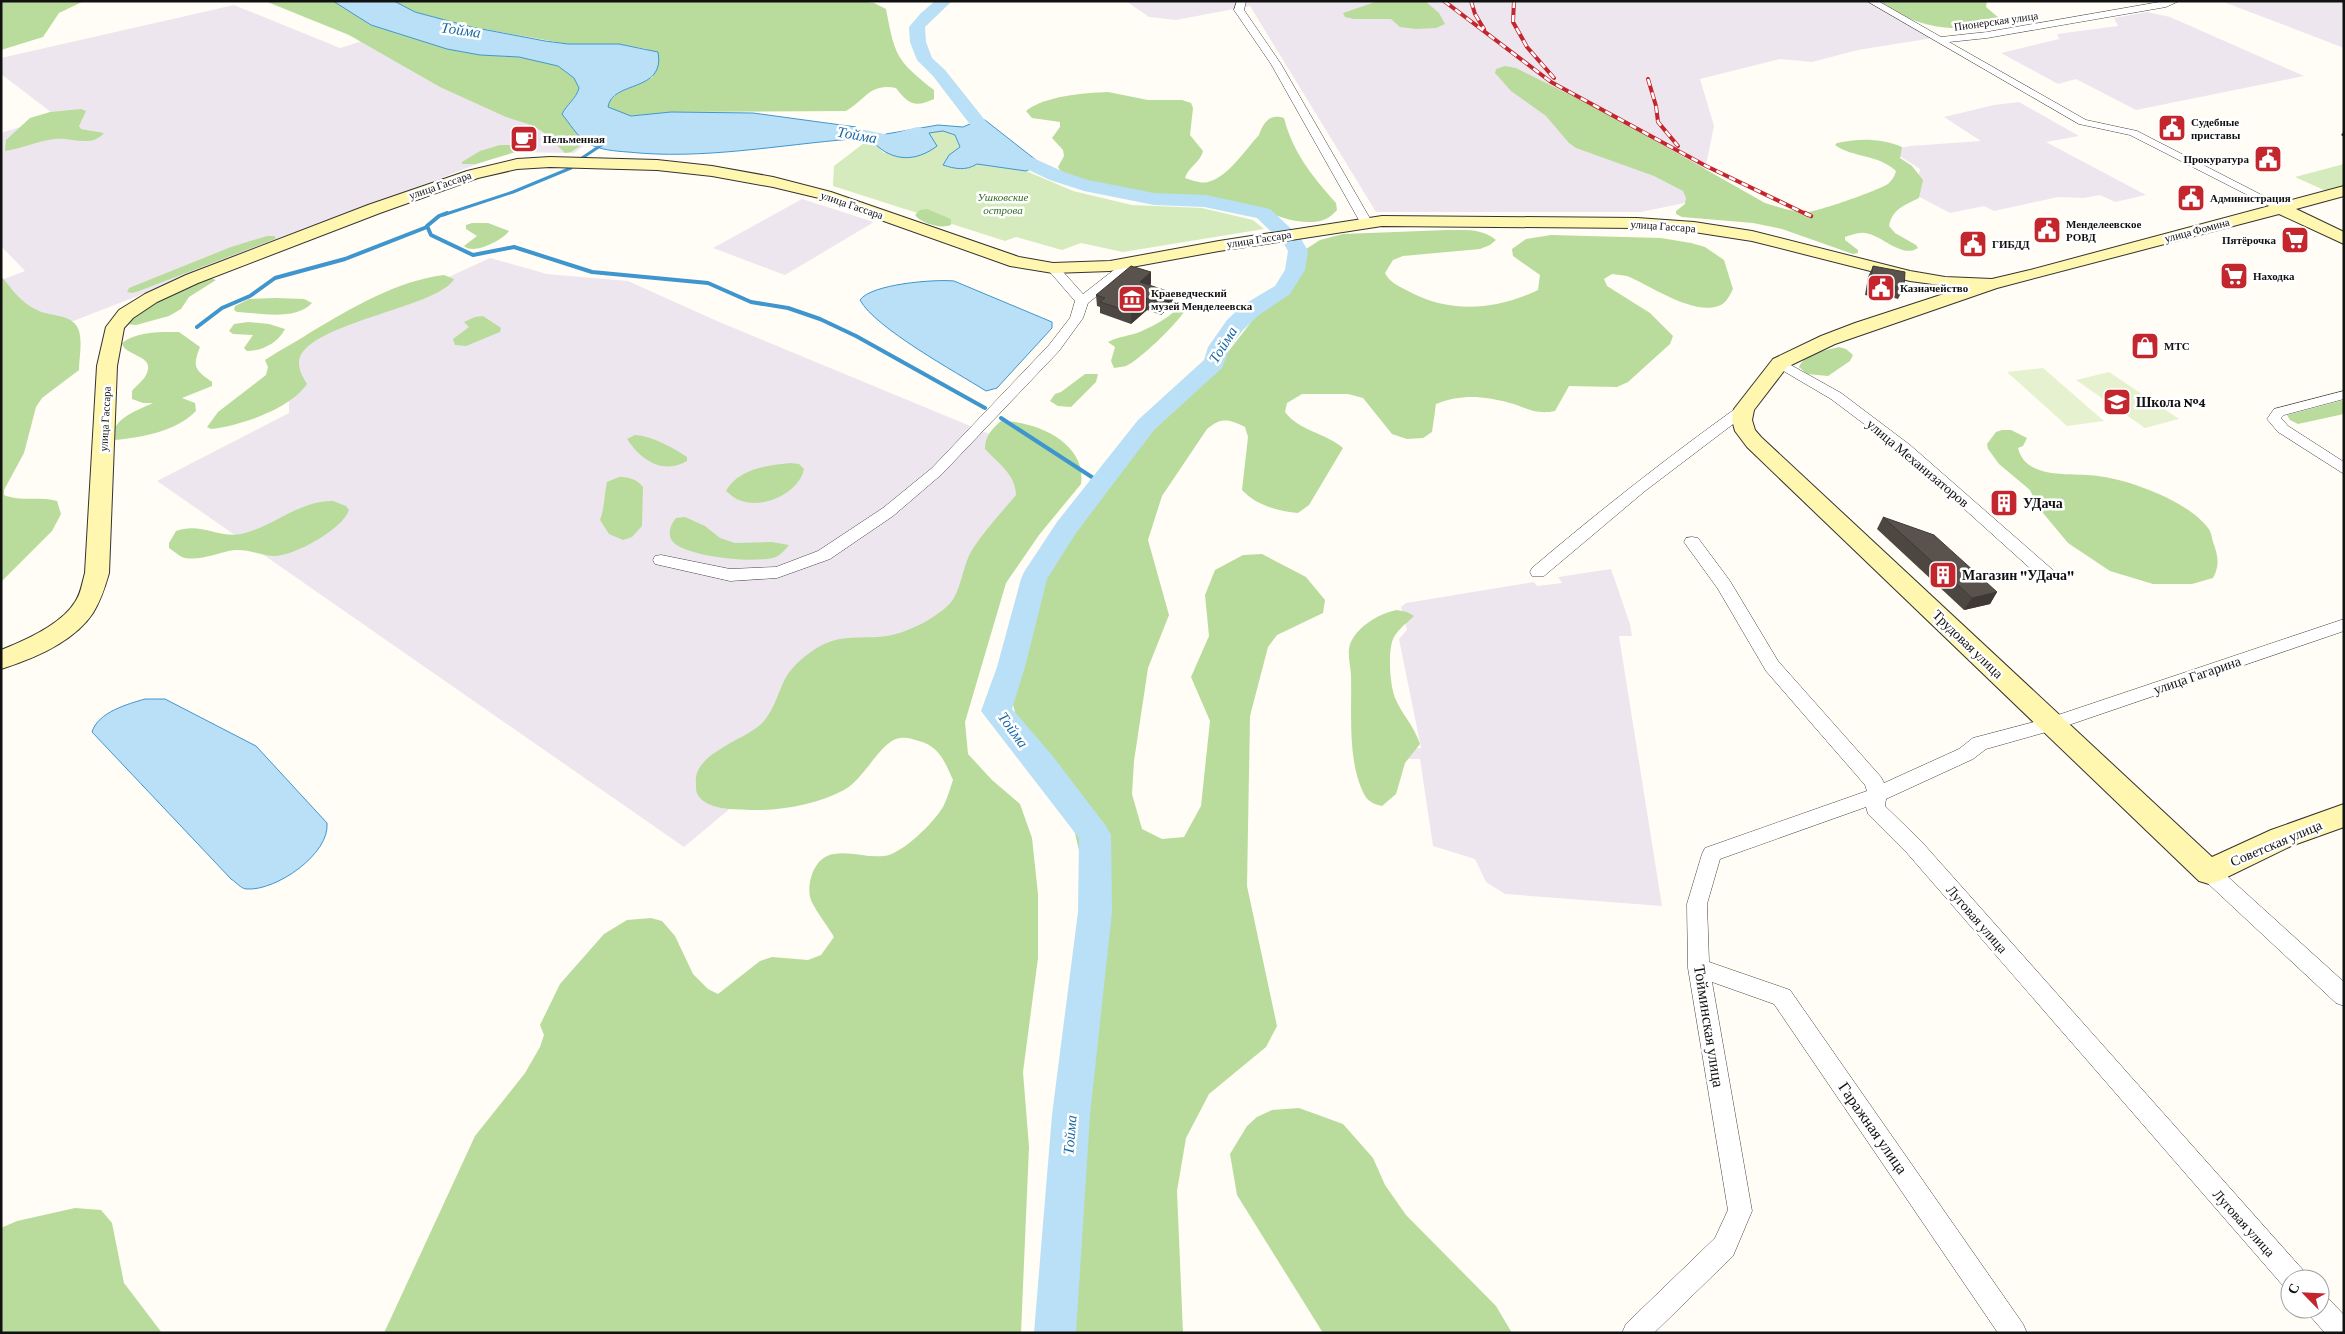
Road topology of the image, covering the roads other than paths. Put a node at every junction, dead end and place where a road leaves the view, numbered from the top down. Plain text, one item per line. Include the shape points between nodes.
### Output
1 (1242, 1) edge
2 (1871, 1) edge
3 (2174, 1) edge
4 (1939, 40) junction
5 (2344, 191) edge
6 (2281, 208) junction
7 (1366, 222) junction
8 (2344, 238) edge
9 (1132, 262) junction
10 (1053, 268) junction
11 (1910, 276) junction
12 (1992, 284) junction
13 (1082, 301) junction
14 (1917, 308) junction
15 (1780, 363) junction
16 (2344, 395) edge
17 (1744, 409) junction
18 (2344, 470) edge
19 (1692, 542) dead end
20 (661, 560) dead end
21 (1538, 572) dead end
22 (2048, 575) dead end
23 (2344, 625) edge
24 (1, 660) edge
25 (2051, 724) junction
26 (1877, 795) junction
27 (2344, 815) edge
28 (2209, 872) junction
29 (1699, 968) junction
30 (2344, 996) edge
31 (2285, 1269) edge
32 (2330, 1319) edge
33 (1634, 1333) edge
34 (2014, 1333) edge
35 (2342, 1333) edge

1 - 7 street via 1239,10 1276,64
2 - 4 street
3 - 4 street, Пионерская улица
4 - 6 street via 2083,122 2133,133
5 - 6 main road, улица Фомина
6 - 8 main road
6 - 12 main road, улица Фомина
7 - 9 main road, улица Гассара
7 - 11 main road, улица Гассара via 1677,226 1770,240
9 - 10 main road, улица Гассара via 1089,268
9 - 13 street
10 - 13 street
10 - 24 main road, улица Гассара via 1016,262 804,189 720,172 657,164 517,164 473,174 374,208 167,290 135,307 120,320 112,333 107,366 97,573 90,596 81,612 61,629
11 - 12 main road, улица Гассара via 1944,282
11 - 14 main road via 1927,290
12 - 14 main road
13 - 20 street via 1076,318 1054,348 938,472 888,512 824,555 777,572 730,574
14 - 15 main road via 1828,340
15 - 17 main road
15 - 22 street, улица Механизаторов via 1836,396 1905,448
16 - 18 street via 2279,412 2274,417 2283,429
17 - 21 street via 1587,528
17 - 25 main road, Трудовая улица via 1744,431 1754,442
19 - 26 street, Луговая улица via 1724,585 1772,666 1874,782
23 - 25 street, улица Гагарина
25 - 26 street, улица Гагарина via 1980,743 1966,754
25 - 28 main road, Трудовая улица
26 - 29 street, Тойминская улица via 1712,854 1697,904
26 - 31 street, Луговая улица via 1875,808 1914,847
27 - 28 main road, Советская улица via 2281,838
28 - 30 street
29 - 33 street, Тойминская улица via 1740,1211 1724,1247
29 - 34 street, Гаражная улица via 1782,997
32 - 35 street

